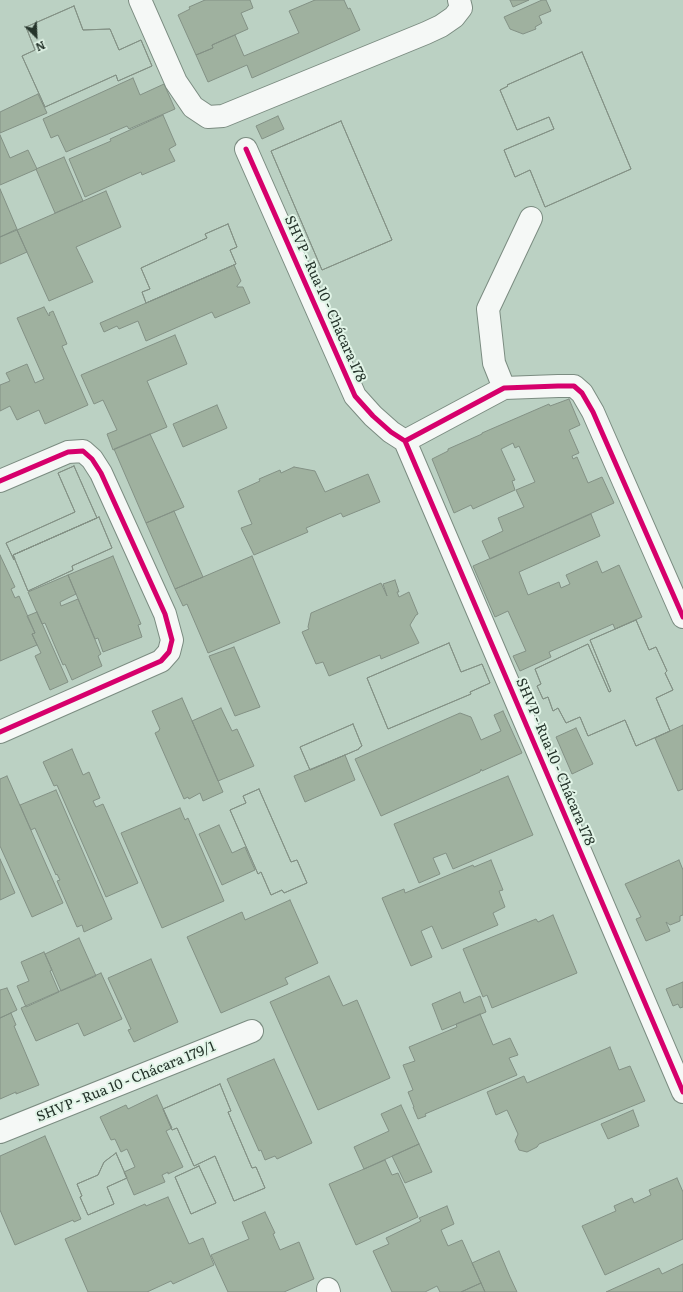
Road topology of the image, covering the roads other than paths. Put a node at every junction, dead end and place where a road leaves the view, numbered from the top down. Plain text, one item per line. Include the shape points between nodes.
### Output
1 (140, 0) edge
2 (459, 0) edge
3 (246, 149) dead end
4 (531, 218) dead end
5 (504, 388) junction
6 (405, 442) junction
7 (0, 481) edge
8 (683, 617) edge
9 (0, 732) edge
10 (252, 1031) dead end
11 (683, 1092) edge
12 (0, 1132) edge

1 - 2 street via 176,82 193,107 208,117 223,116 426,33 454,17 461,8
3 - 6 street, SHVP - Rua 10 - Chácara 178 via 355,396 373,416
4 - 5 street via 488,309 494,363
5 - 6 street
5 - 8 street via 574,386 582,393 593,412
6 - 11 street, SHVP - Rua 10 - Chácara 178
7 - 9 street via 68,452 83,451 92,459 165,614 172,640 169,652 160,661
10 - 12 street, SHVP - Rua 10 - Chácara 179/1

